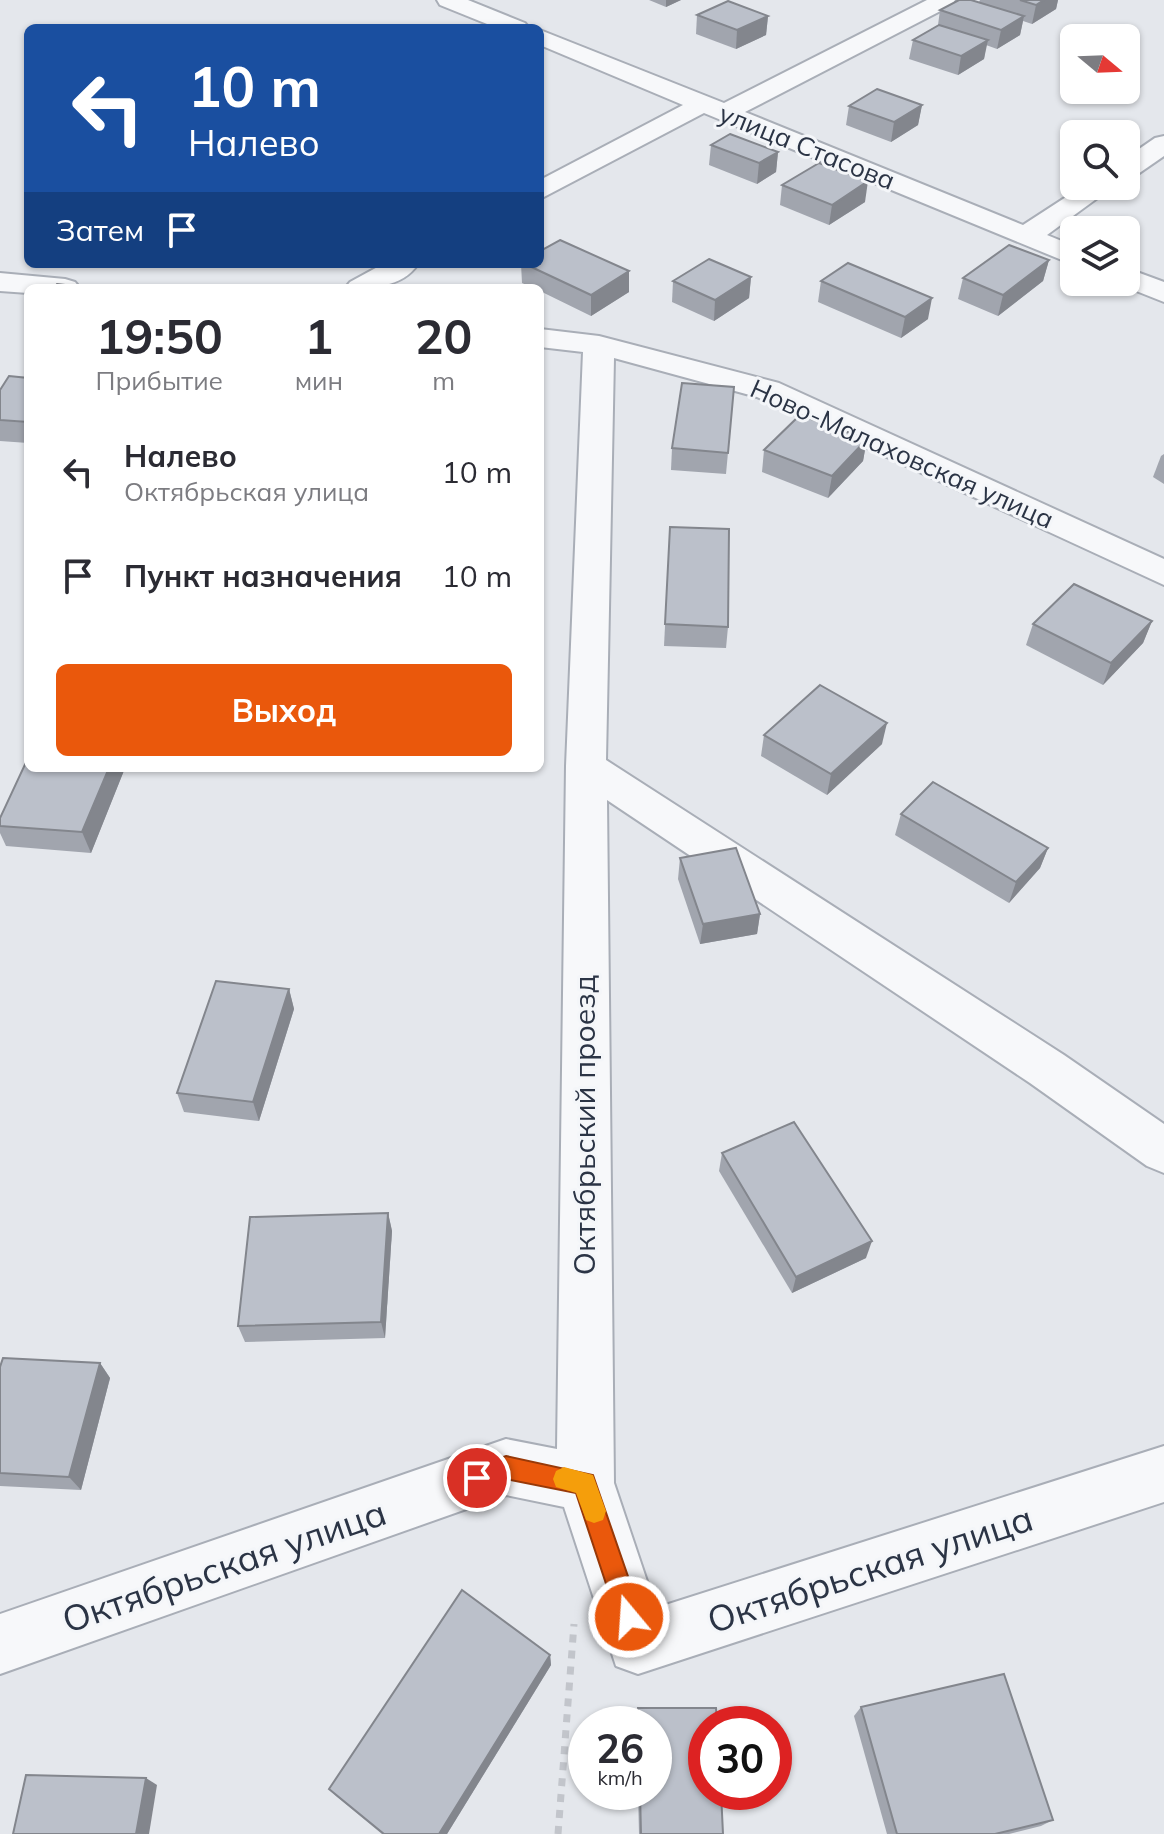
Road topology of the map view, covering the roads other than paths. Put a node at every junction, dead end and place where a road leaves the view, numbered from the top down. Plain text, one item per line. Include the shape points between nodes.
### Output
1 (448, 0) edge
2 (944, 0) edge
3 (507, 24) edge
4 (544, 39) edge
5 (714, 108) junction
6 (1164, 144) edge
7 (1140, 160) edge
8 (544, 189) edge
9 (1080, 200) edge
10 (1026, 236) junction
11 (1060, 250) edge
12 (397, 268) edge
13 (0, 282) edge
14 (1140, 283) edge
15 (24, 284) edge
16 (367, 284) edge
17 (1164, 293) edge
18 (544, 338) edge
19 (599, 345) junction
20 (1164, 573) edge
21 (586, 766) junction
22 (1164, 1151) edge
23 (1164, 1474) edge
24 (585, 1483) junction
25 (0, 1644) edge

1 - 3 street
2 - 5 street
4 - 5 street, улица Стасова
5 - 8 street
5 - 10 street, улица Стасова
6 - 7 street
9 - 10 street
10 - 11 street, улица Стасова
12 - 16 street
13 - 15 street
14 - 17 street
18 - 19 street, Ново-Малаховская улица
19 - 20 street, Ново-Малаховская улица via 768,390
19 - 21 street, Октябрьский проезд
21 - 22 street
21 - 24 street, Октябрьский проезд
23 - 24 street, Октябрьская улица via 638,1644
24 - 25 street, Октябрьская улица via 506,1467

